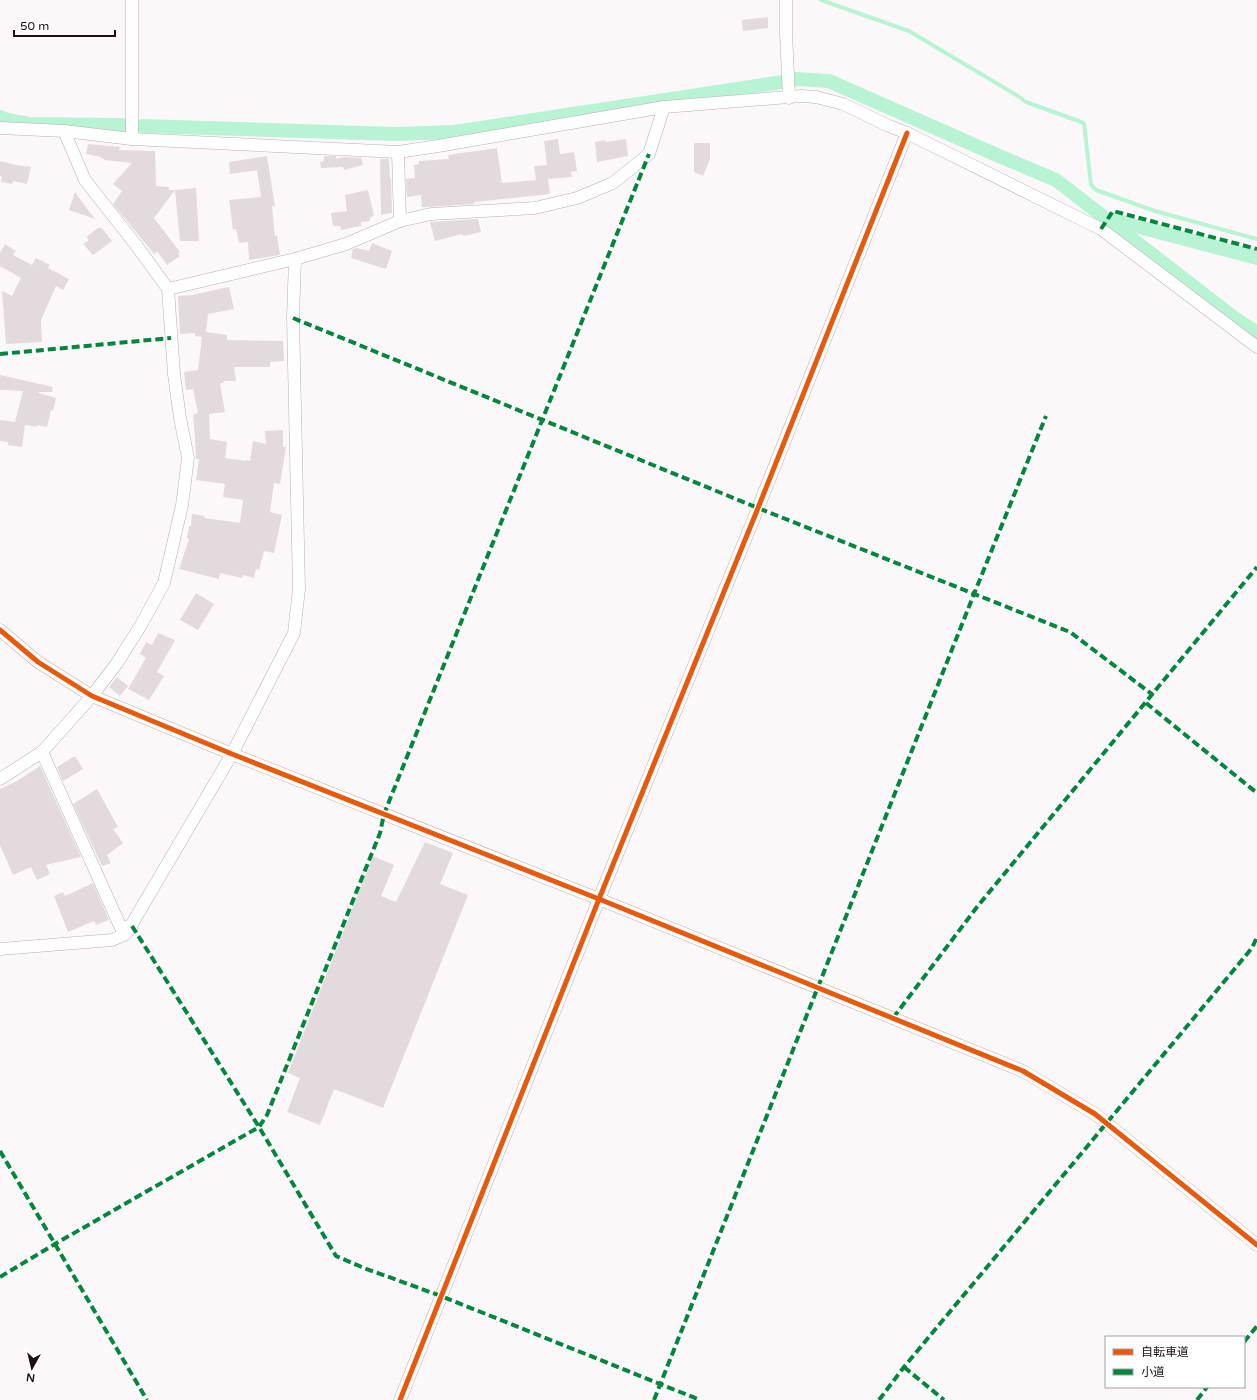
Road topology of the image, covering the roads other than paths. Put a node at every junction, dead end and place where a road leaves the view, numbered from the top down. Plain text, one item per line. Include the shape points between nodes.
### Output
1 (132, 0) edge
2 (786, 0) edge
3 (789, 98) junction
4 (664, 108) junction
5 (0, 128) edge
6 (64, 131) junction
7 (907, 133) junction
8 (132, 139) junction
9 (398, 152) junction
10 (400, 221) junction
11 (295, 259) junction
12 (168, 289) junction
13 (1257, 347) edge
14 (0, 630) edge
15 (92, 696) junction
16 (42, 752) junction
17 (232, 754) junction
18 (0, 779) edge
19 (599, 899) junction
20 (132, 926) junction
21 (0, 949) edge
22 (1257, 1245) edge
23 (400, 1400) edge

1 - 8 street
2 - 3 street
3 - 4 street
3 - 7 street via 816,97 842,104
4 - 9 street
4 - 10 street via 649,154 613,183 577,198 535,208 432,214
5 - 6 street
6 - 8 street
6 - 12 street via 84,180
7 - 13 street via 1100,229
7 - 19 street
8 - 9 street
9 - 10 street
10 - 11 street via 346,244
11 - 12 street
11 - 17 street via 293,318 299,589 294,633
12 - 15 street via 174,374 188,458 182,505 164,582 141,626
14 - 15 street via 38,662
15 - 16 street
15 - 17 street
16 - 18 street
16 - 20 street via 121,928
17 - 19 street
17 - 20 street
19 - 22 street via 1023,1071 1095,1114
19 - 23 street
20 - 21 street via 126,934 112,940

